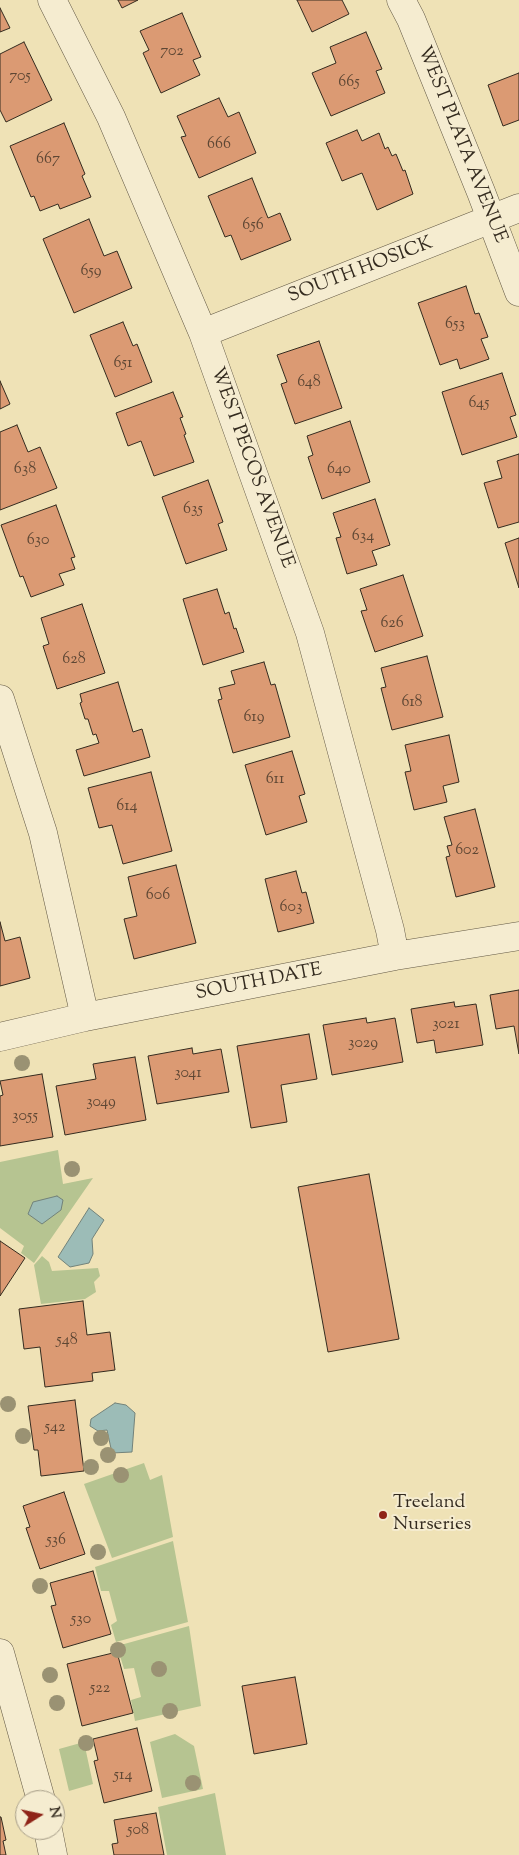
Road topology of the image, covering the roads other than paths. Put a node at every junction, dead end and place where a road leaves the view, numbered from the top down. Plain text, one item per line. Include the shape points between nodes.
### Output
1 (52, 0) edge
2 (401, 0) edge
3 (519, 208) edge
4 (490, 219) junction
5 (519, 292) edge
6 (203, 334) junction
7 (0, 699) edge
8 (519, 936) edge
9 (395, 956) junction
10 (85, 1017) junction
11 (0, 1037) edge
12 (0, 1653) edge
13 (37, 1790) edge
14 (50, 1840) edge
15 (52, 1855) edge

1 - 6 street, WEST PECOS AVENUE via 111,117
2 - 4 street, WEST PLATA AVENUE
3 - 4 street, SOUTH HOSICK
4 - 5 street, WEST PLATA AVENUE
4 - 6 street, SOUTH HOSICK
6 - 9 street, WEST PECOS AVENUE via 310,633
7 - 10 street via 43,834
8 - 9 street, SOUTH DATE
9 - 10 street, SOUTH DATE
10 - 11 street, SOUTH DATE
12 - 13 street
14 - 15 street

